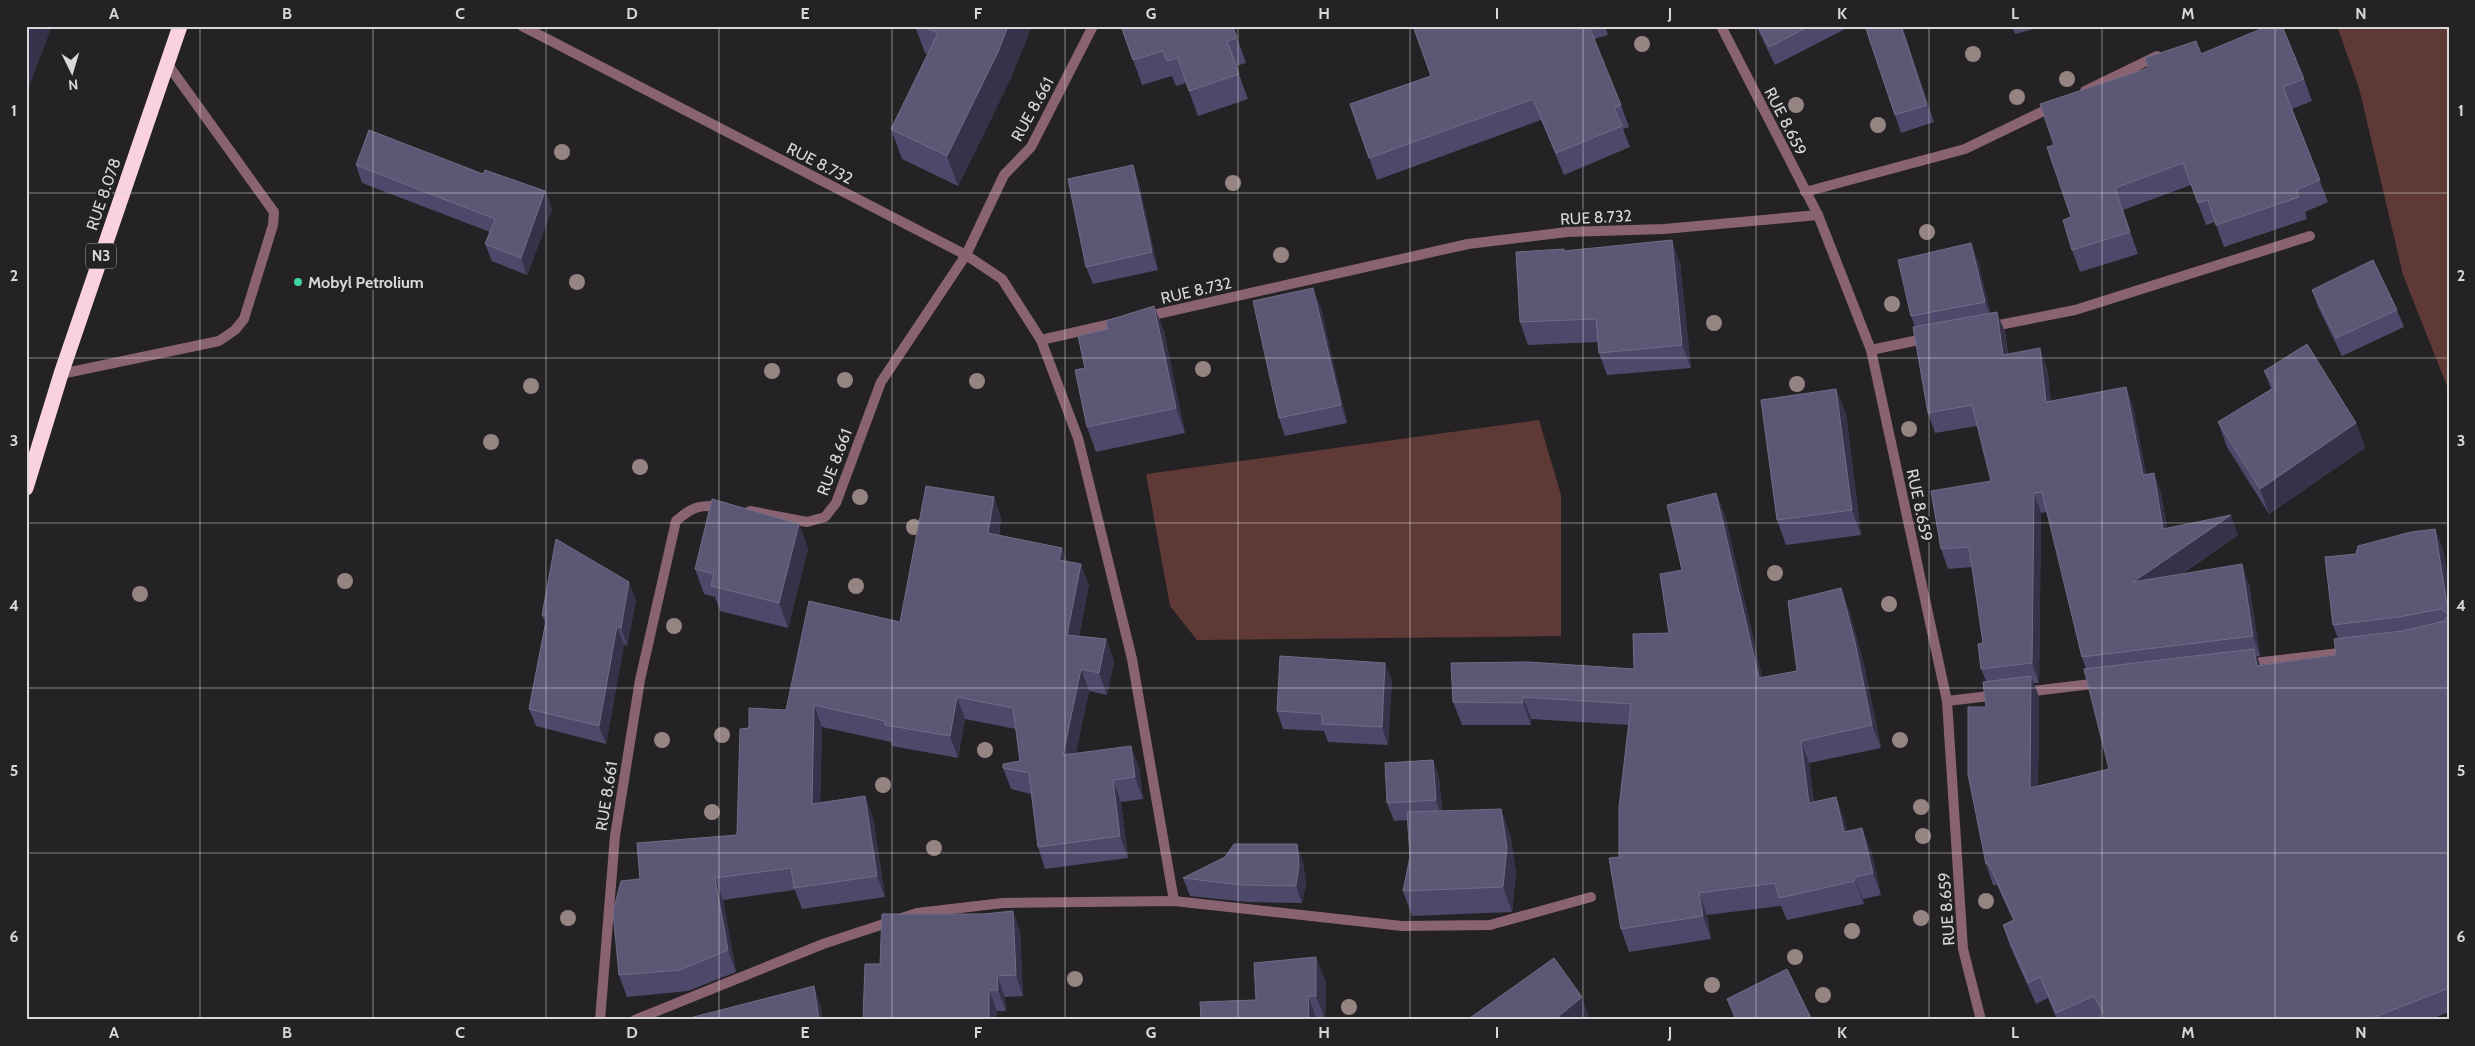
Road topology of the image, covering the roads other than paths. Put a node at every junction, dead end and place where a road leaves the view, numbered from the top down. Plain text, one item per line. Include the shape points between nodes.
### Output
1 (180, 26) edge
2 (522, 26) edge
3 (1093, 26) edge
4 (1721, 26) edge
5 (2171, 49) edge
6 (166, 62) junction
7 (1805, 192) junction
8 (1818, 215) junction
9 (2310, 236) dead end
10 (966, 255) junction
11 (1978, 329) edge
12 (1939, 336) edge
13 (1041, 340) junction
14 (1871, 350) junction
15 (61, 374) junction
16 (26, 488) edge
17 (2360, 650) edge
18 (2235, 666) edge
19 (2113, 681) edge
20 (1947, 701) junction
21 (1592, 897) dead end
22 (1174, 901) junction
23 (600, 1020) edge
24 (635, 1020) edge
25 (1981, 1020) edge

1 - 6 highway, RUE 8.078 / N3
2 - 10 street, RUE 8.732
3 - 10 street, RUE 8.661 via 1031,147 1004,175
4 - 7 street, RUE 8.659
5 - 7 street via 1965,149
6 - 15 highway, RUE 8.078 / N3
6 - 15 street via 274,212 244,319 236,330 219,341
7 - 8 street, RUE 8.659
8 - 13 street, RUE 8.732 via 1664,229 1567,232 1468,244
8 - 14 street, RUE 8.659
9 - 11 street via 2075,310
10 - 13 street, RUE 8.732 via 1002,279
10 - 23 street, RUE 8.661 via 881,382 836,503 825,517 807,522 706,505 690,509 676,521 640,680 615,836
12 - 14 street
13 - 22 street via 1078,438 1132,659
14 - 20 street, RUE 8.659
15 - 16 highway, RUE 8.078 / N3
17 - 18 street
19 - 20 street
20 - 25 street, RUE 8.659 via 1963,948
21 - 22 street via 1490,925 1402,926
22 - 24 street via 1003,903 917,913 823,944

